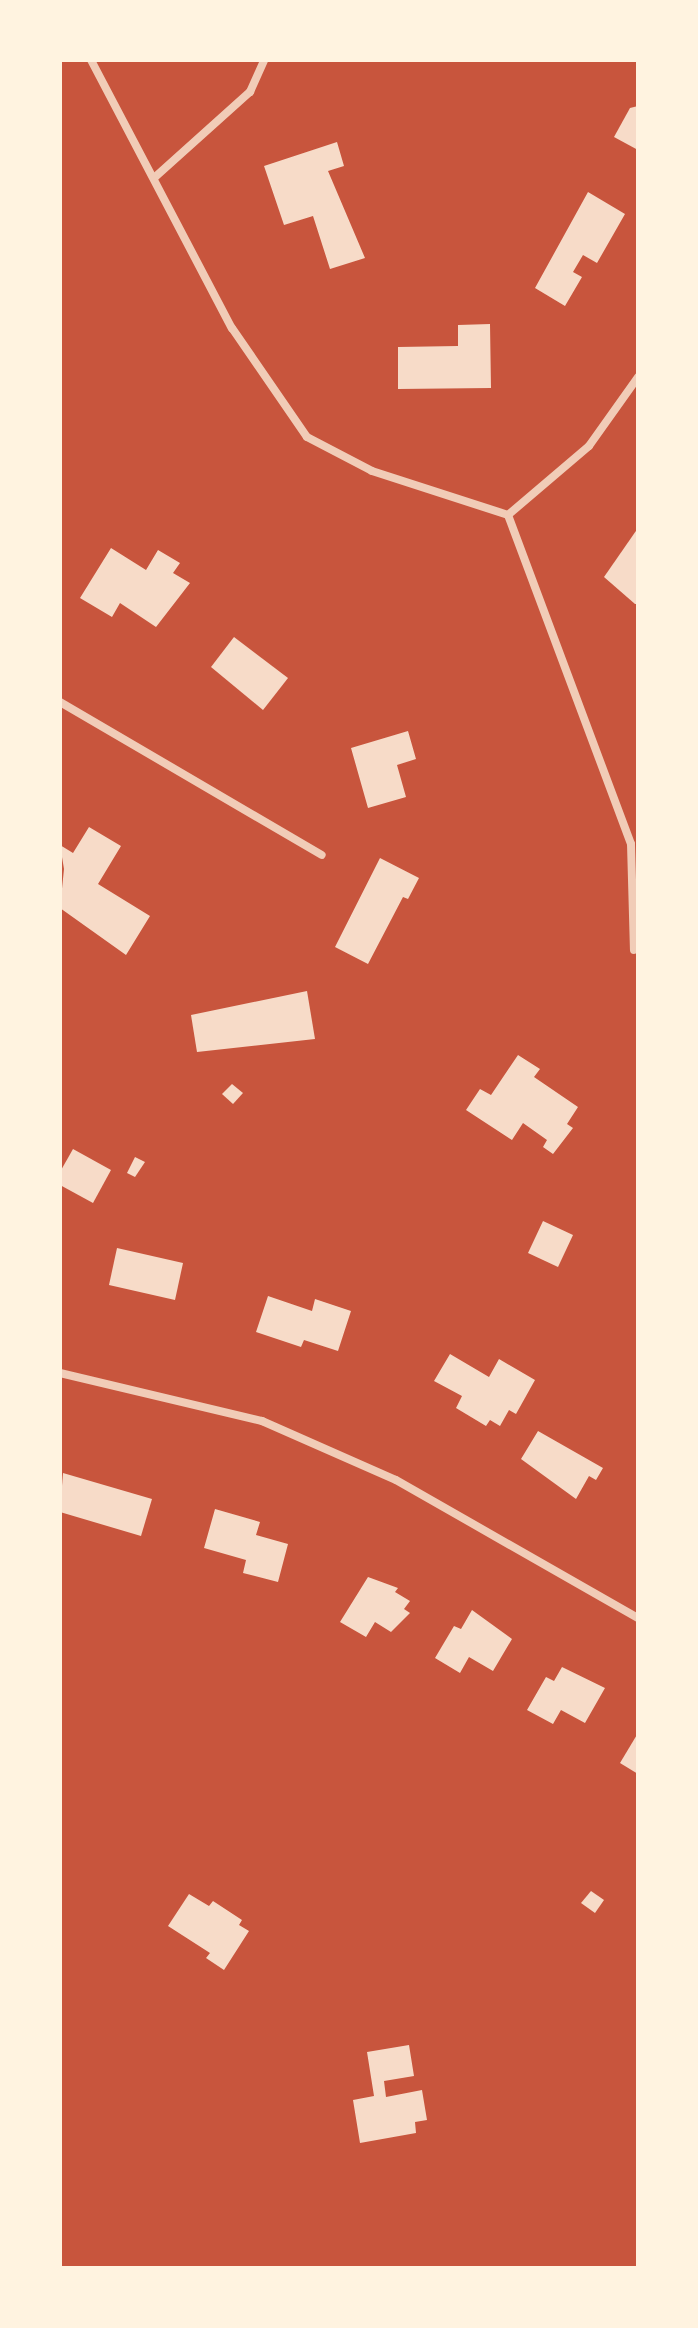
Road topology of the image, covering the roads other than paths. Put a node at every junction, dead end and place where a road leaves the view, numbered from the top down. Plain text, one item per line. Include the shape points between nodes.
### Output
1 (91, 60) edge
2 (264, 60) edge
3 (154, 178) junction
4 (638, 377) edge
5 (508, 515) junction
6 (60, 702) edge
7 (322, 855) dead end
8 (634, 950) dead end
9 (60, 1373) edge
10 (638, 1618) edge

1 - 3 street
2 - 3 street via 250,92
3 - 5 street via 232,328 307,437 372,471
4 - 5 street via 589,446
5 - 8 street via 631,844
6 - 7 street
9 - 10 street via 262,1421 396,1480

